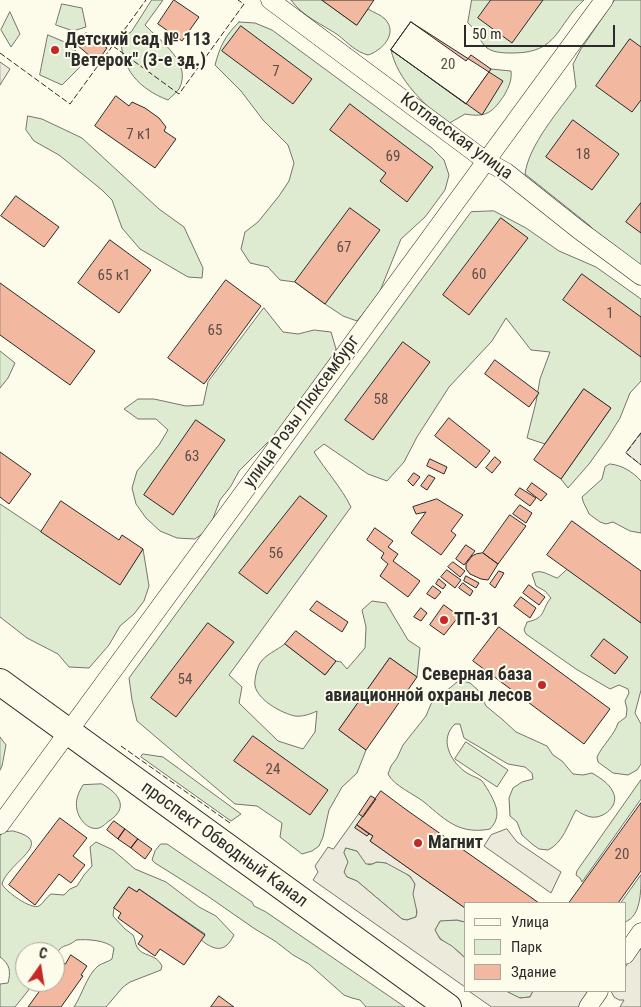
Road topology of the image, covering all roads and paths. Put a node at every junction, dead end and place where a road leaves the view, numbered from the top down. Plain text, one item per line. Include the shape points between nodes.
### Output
1 (270, 0) edge
2 (604, 0) edge
3 (486, 161) junction
4 (641, 276) edge
5 (0, 682) edge
6 (68, 732) junction
7 (0, 825) edge
8 (641, 932) edge
9 (626, 954) edge
10 (598, 992) edge
11 (448, 1007) edge
12 (588, 1007) edge

1 - 3 street, Котласская улица
2 - 3 street, улица Розы Люксембург
3 - 4 street, Котласская улица via 506,172
3 - 6 street, улица Розы Люксембург
5 - 6 main road, проспект Обводный Канал
6 - 7 street, улица Розы Люксембург
6 - 11 main road, проспект Обводный Канал
8 - 9 street
10 - 12 street

